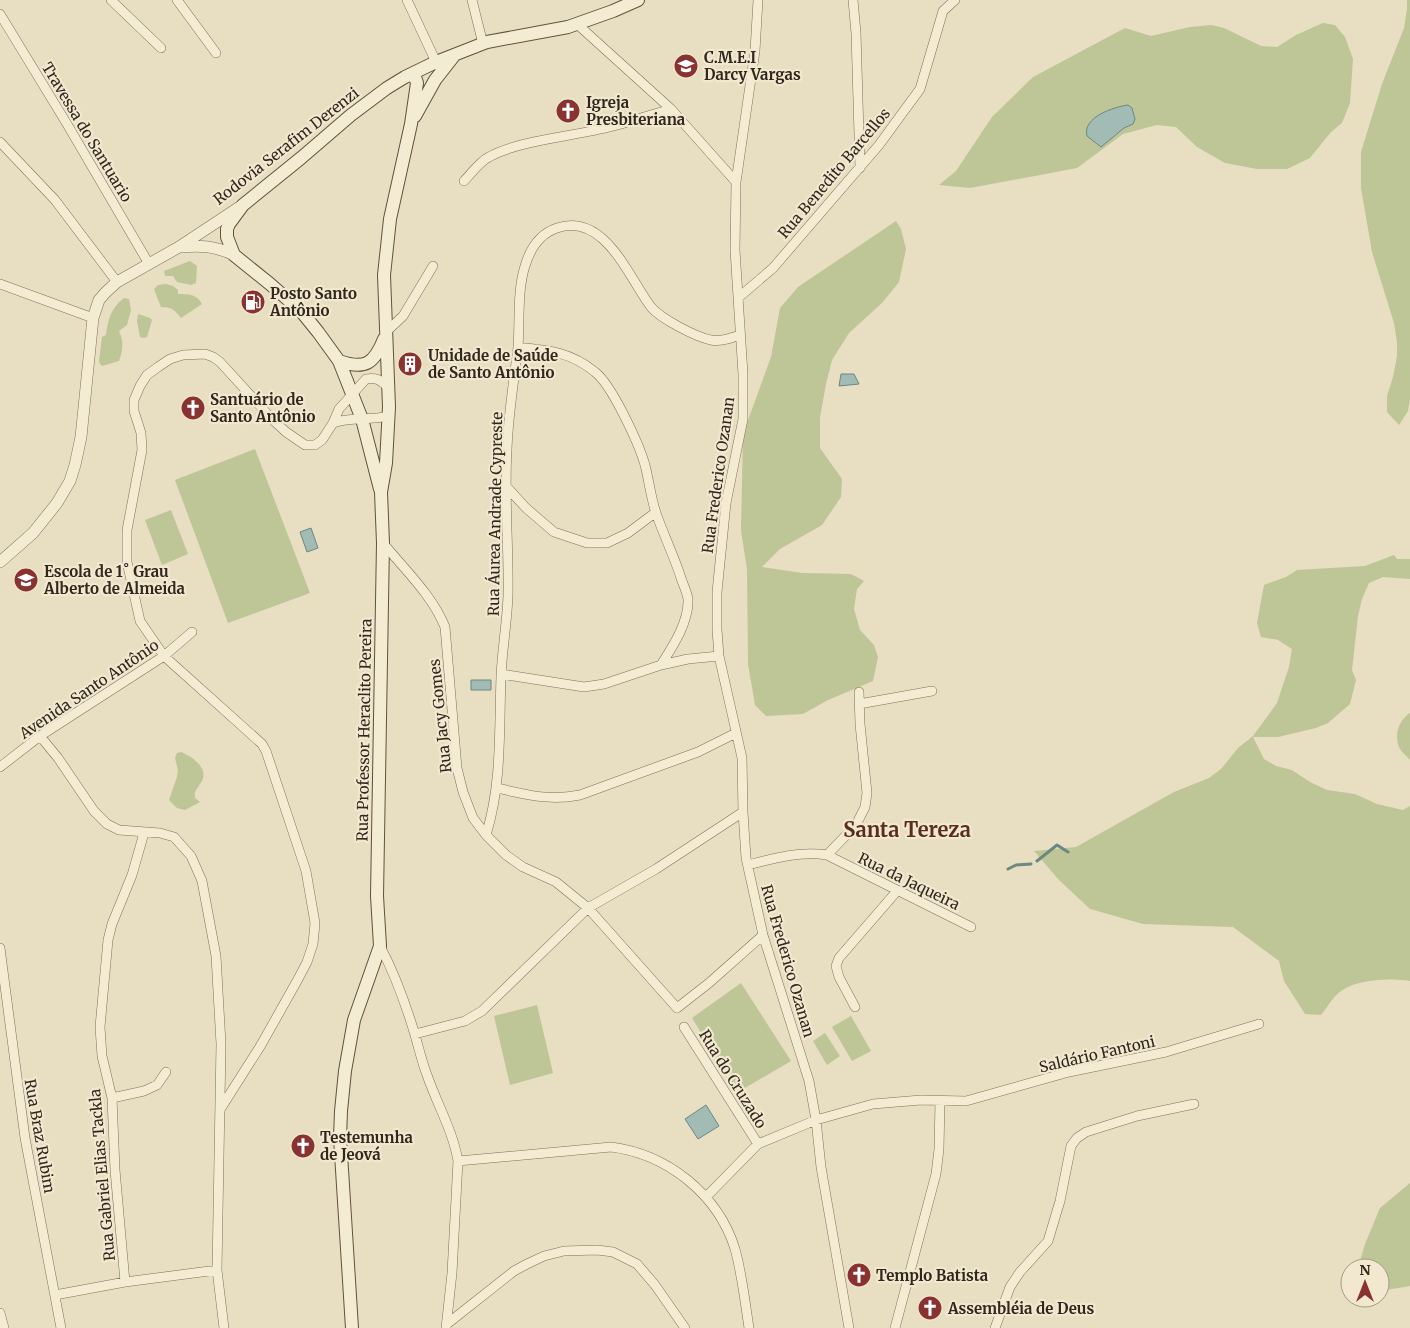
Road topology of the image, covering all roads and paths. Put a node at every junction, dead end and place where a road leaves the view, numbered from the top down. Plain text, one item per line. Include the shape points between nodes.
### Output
1 (111, 0) edge
2 (177, 0) edge
3 (407, 0) edge
4 (472, 0) edge
5 (638, 0) edge
6 (758, 0) edge
7 (853, 0) edge
8 (955, 0) edge
9 (0, 14) edge
10 (577, 24) junction
11 (483, 44) junction
12 (161, 48) dead end
13 (216, 53) dead end
14 (454, 56) junction
15 (436, 62) junction
16 (414, 74) junction
17 (671, 109) junction
18 (411, 124) junction
19 (2, 149) edge
20 (860, 168) junction
21 (464, 181) dead end
22 (736, 182) junction
23 (243, 205) junction
24 (179, 247) junction
25 (234, 255) junction
26 (149, 264) junction
27 (433, 266) dead end
28 (117, 282) junction
29 (0, 284) edge
30 (738, 298) junction
31 (93, 318) junction
32 (386, 332) junction
33 (740, 335) junction
34 (518, 347) junction
35 (339, 361) junction
36 (387, 386) junction
37 (352, 394) junction
38 (388, 416) junction
39 (362, 419) junction
40 (333, 423) junction
41 (506, 486) junction
42 (381, 492) junction
43 (656, 512) junction
44 (383, 543) junction
45 (0, 562) edge
46 (192, 632) dead end
47 (164, 656) junction
48 (719, 656) junction
49 (661, 665) junction
50 (501, 674) junction
51 (932, 691) dead end
52 (859, 692) dead end
53 (859, 704) junction
54 (736, 733) junction
55 (40, 736) junction
56 (0, 767) edge
57 (497, 788) junction
58 (743, 812) junction
59 (144, 833) junction
60 (486, 835) junction
61 (827, 855) junction
62 (748, 865) junction
63 (896, 891) junction
64 (588, 908) junction
65 (971, 927) dead end
66 (763, 935) junction
67 (380, 946) junction
68 (0, 948) edge
69 (855, 1007) dead end
70 (1259, 1024) dead end
71 (684, 1027) dead end
72 (415, 1034) junction
73 (166, 1072) dead end
74 (112, 1098) junction
75 (940, 1101) junction
76 (1194, 1104) dead end
77 (221, 1108) junction
78 (816, 1120) junction
79 (758, 1144) junction
80 (458, 1161) junction
81 (706, 1197) junction
82 (218, 1270) junction
83 (125, 1282) junction
84 (55, 1295) junction
85 (0, 1313) edge
86 (446, 1326) edge
87 (4, 1328) edge
88 (61, 1328) edge
89 (224, 1328) edge
90 (352, 1328) edge
91 (685, 1328) edge
92 (749, 1328) edge
93 (848, 1328) edge
94 (895, 1328) edge
95 (994, 1328) edge

1 - 12 street
2 - 13 street
3 - 15 street
4 - 11 street
5 - 10 main road, Rodovia Serafim Derenzi
6 - 22 street, Rua Frederico Ozanan via 755,51
7 - 20 street
8 - 20 street, Rua Benedito Barcellos via 943,11 920,88
9 - 26 street, Travessa do Santuario
10 - 11 main road, Rodovia Serafim Derenzi
10 - 17 street
11 - 14 main road, Rodovia Serafim Derenzi
14 - 15 main road, Rodovia Serafim Derenzi
14 - 18 main road, Rodovia Serafim Derenzi via 435,80
15 - 16 main road, Rodovia Serafim Derenzi
16 - 18 main road via 418,83
16 - 23 main road, Rodovia Serafim Derenzi via 387,88 350,115
17 - 21 street via 602,129 500,152 487,158
17 - 22 street
18 - 32 main road, Rua Professor Heraclito Pereira via 390,219 384,275
19 - 28 street via 55,200
20 - 30 street, Rua Benedito Barcellos via 773,268
22 - 30 street, Rua Frederico Ozanan
23 - 24 street, Rodovia Serafim Derenzi
23 - 25 main road via 227,229
24 - 25 street via 209,246
24 - 26 street, Rodovia Serafim Derenzi
25 - 35 main road via 301,312
26 - 28 street, Rodovia Serafim Derenzi
27 - 32 street via 403,316
28 - 31 street, Rodovia Serafim Derenzi via 99,300
29 - 31 street
30 - 33 street, Rua Frederico Ozanan
31 - 45 street, Rodovia Serafim Derenzi via 79,451 70,481 33,533
32 - 35 main road via 378,352 364,365 353,366
32 - 36 main road, Rua Professor Heraclito Pereira
33 - 34 street, Rua Áurea Andrade Cypreste via 726,340 711,340 662,318 604,239 580,227 569,226 543,235 532,248 522,279
33 - 48 street, Rua Frederico Ozanan via 743,419 726,503 717,592
34 - 41 street, Rua Áurea Andrade Cypreste via 508,432
34 - 43 street via 567,354 597,373 630,427 644,463
35 - 37 main road
36 - 37 street via 379,380 366,379
36 - 38 main road, Rua Professor Heraclito Pereira
37 - 39 main road
37 - 40 street via 339,408
38 - 39 street
38 - 42 main road, Rua Professor Heraclito Pereira
39 - 40 street via 344,418
39 - 42 main road
40 - 47 street via 322,440 315,445 305,445 273,420 220,362 205,354 170,359 147,376 134,400 142,450 127,530 127,562 140,621
41 - 43 street via 554,532 587,543 607,543 628,533
41 - 50 street, Rua Áurea Andrade Cypreste via 508,598
42 - 44 main road, Rua Professor Heraclito Pereira
43 - 49 street via 688,598 674,643
44 - 60 street, Rua Jacy Gomes via 431,600 445,627 457,768 473,818
44 - 67 main road, Rua Professor Heraclito Pereira via 376,896
46 - 47 street, Avenida Santo Antônio
47 - 55 street, Avenida Santo Antônio
47 - 77 street via 256,737 266,751 306,871 313,907 313,944 307,962
48 - 49 street
48 - 54 street, Rua Frederico Ozanan
49 - 50 street via 604,684 584,687
50 - 57 street, Rua Áurea Andrade Cypreste
51 - 53 street
52 - 53 street
53 - 61 street via 867,793 865,807 856,825
54 - 57 street via 698,752 580,795 543,798
54 - 58 street, Rua Frederico Ozanan via 742,758
55 - 56 street, Avenida Santo Antônio
55 - 59 street via 107,824 119,830
57 - 60 street, Rua Áurea Andrade Cypreste
58 - 62 street, Rua Frederico Ozanan
58 - 64 street via 656,869
59 - 74 street, Rua Gabriel Elias Tackla via 132,875 112,924 105,960 100,1027 102,1056
59 - 77 street via 174,837 191,856 202,881 216,956
60 - 64 street, Rua Jacy Gomes via 506,855 556,882
61 - 62 street, Rua da Jaqueira via 793,854
61 - 63 street, Rua da Jaqueira
62 - 66 street, Rua Frederico Ozanan
63 - 65 street, Rua da Jaqueira
63 - 69 street via 839,958 836,966
64 - 66 street, Rua Jacy Gomes via 677,1008
64 - 72 street via 482,1011 465,1020
66 - 78 street, Rua Frederico Ozanan via 807,1072
67 - 72 street, Rua Professor Heraclito Pereira
67 - 90 main road via 354,1020 341,1111 341,1163
68 - 84 street, Rua Braz Rubim via 25,1138
70 - 75 street, Saldário Fantoni via 1166,1052 1069,1072 966,1100
71 - 79 street, Rua do Cruzado
72 - 80 street, Rua Professor Heraclito Pereira via 420,1058
73 - 74 street via 157,1085
74 - 83 street, Rua Gabriel Elias Tackla
75 - 78 street, Saldário Fantoni via 873,1104
75 - 94 street via 936,1174
76 - 95 street via 1137,1116 1086,1132 1077,1138 1071,1146 1048,1241 1010,1287
77 - 82 street
78 - 79 street, Saldário Fantoni
78 - 93 street, Rua Frederico Ozanan
79 - 81 street
80 - 81 street via 611,1147 626,1149 675,1170
80 - 86 street, Rua Professor Heraclito Pereira
81 - 92 street via 735,1248
82 - 83 street
82 - 89 street
83 - 84 street
84 - 88 street, Rua Braz Rubim
85 - 87 street
86 - 91 street, Rua Professor Heraclito Pereira via 527,1264 564,1251 598,1250 613,1252 637,1264

